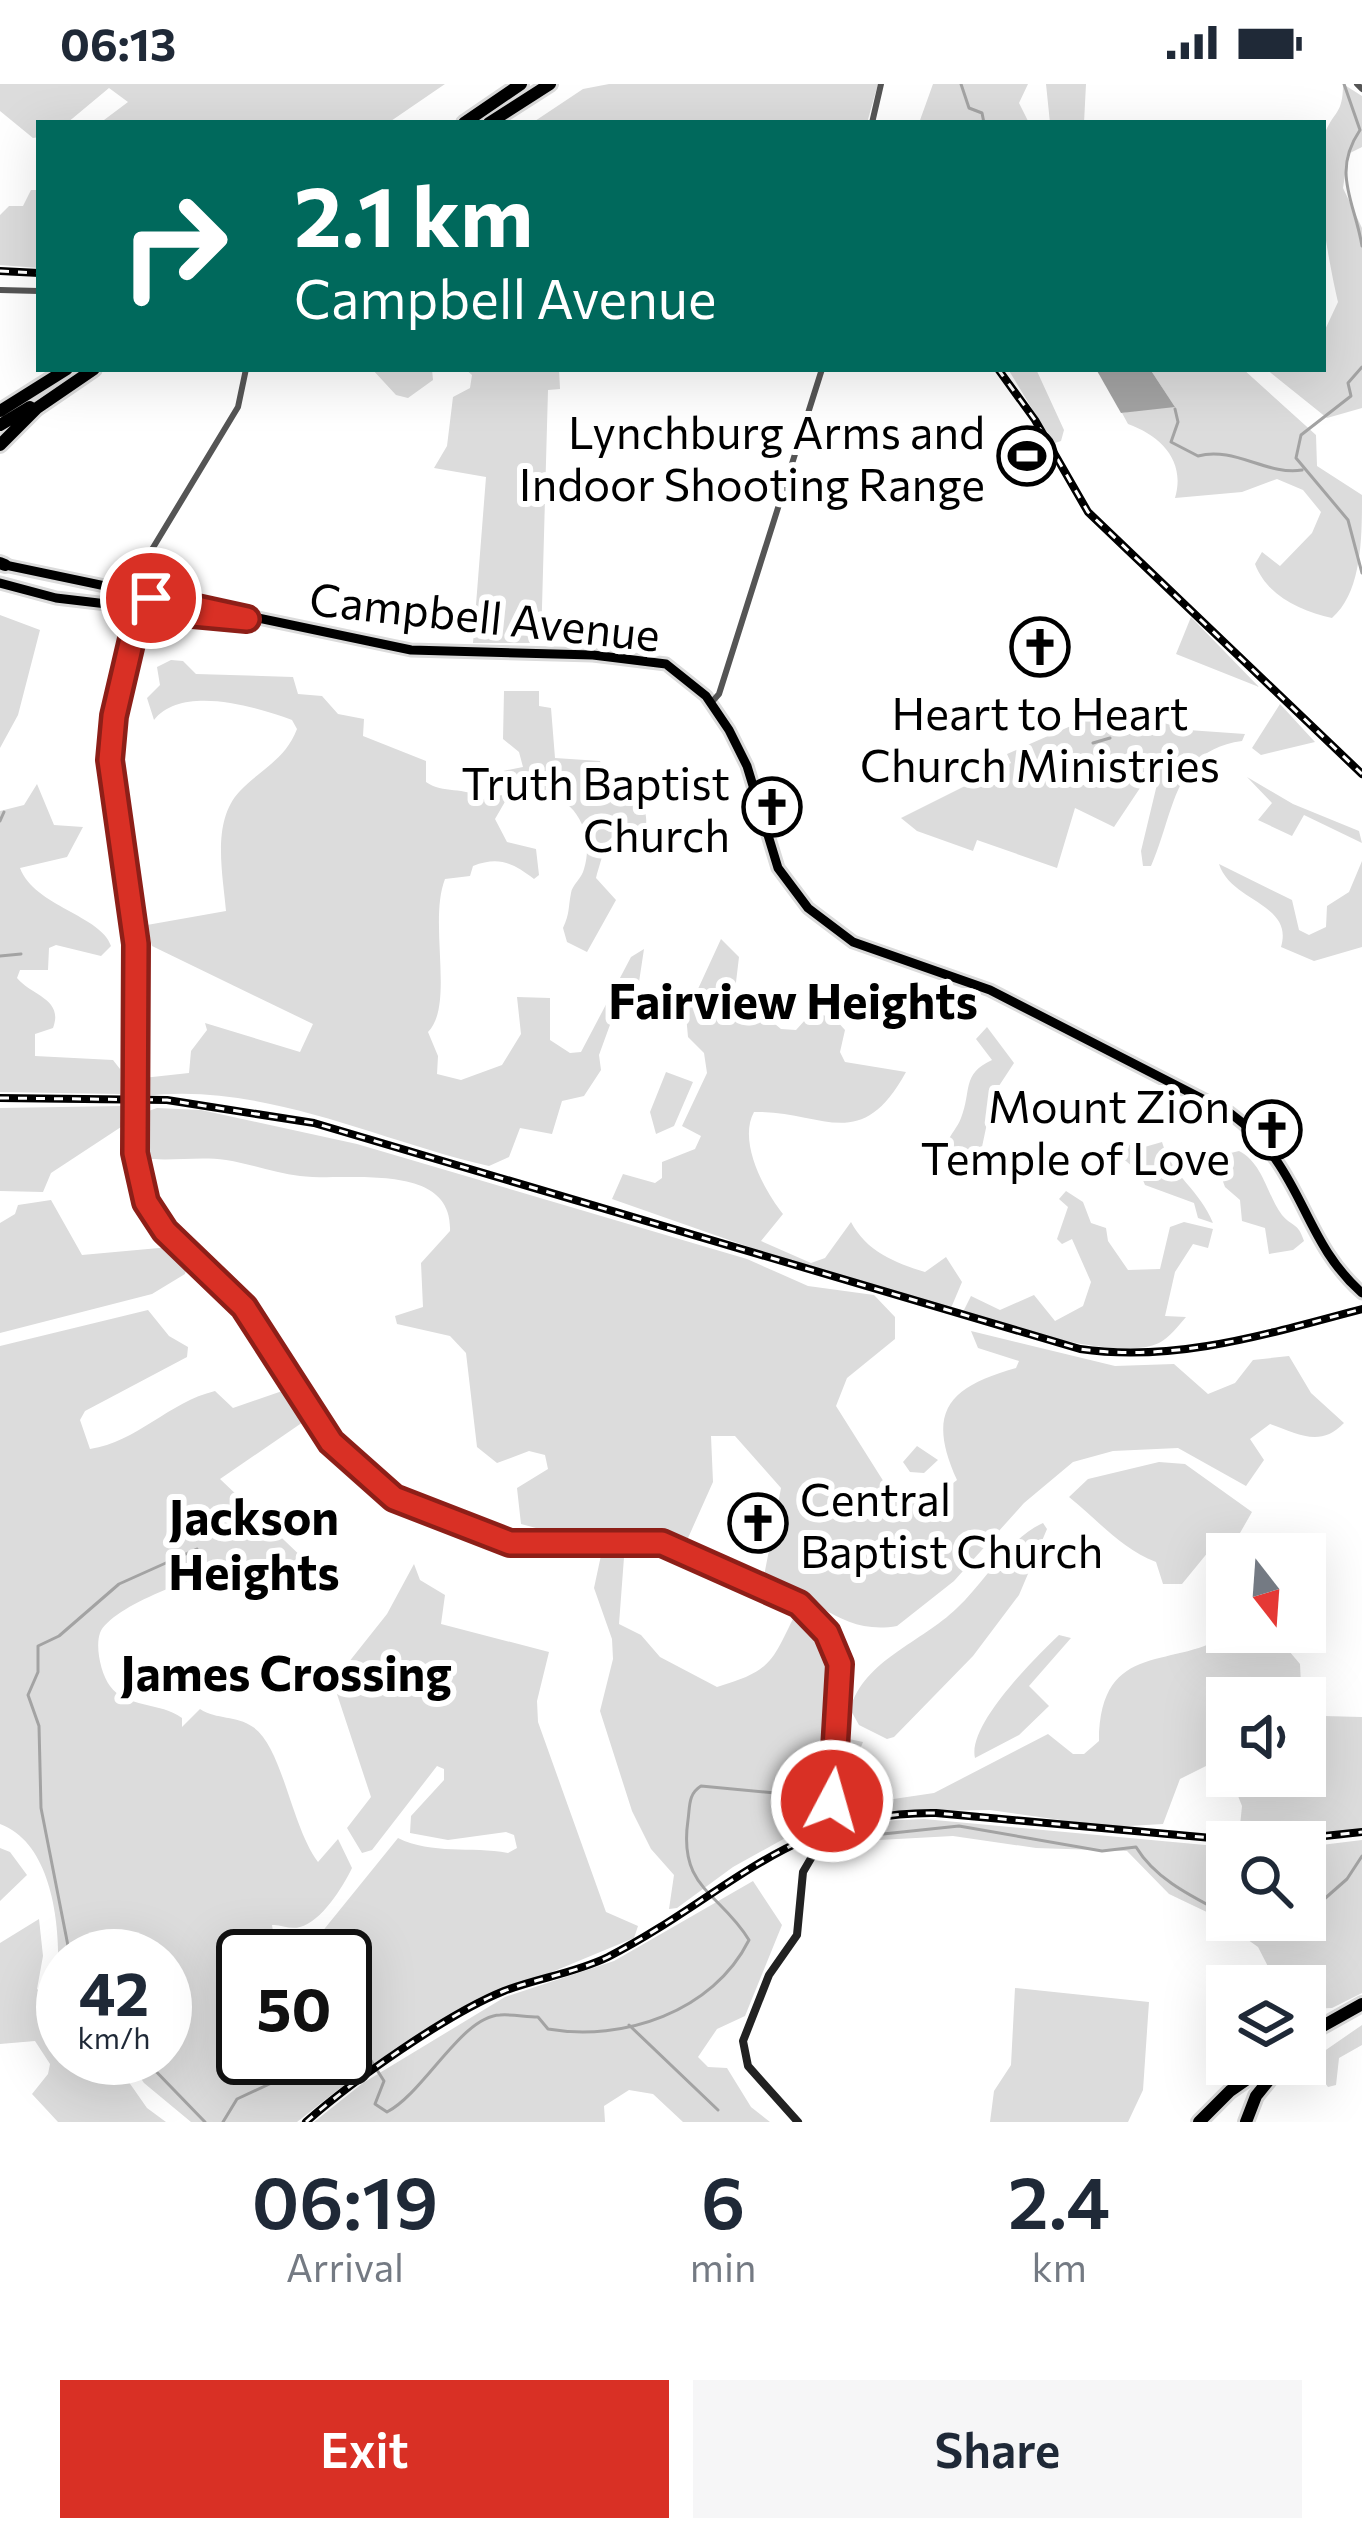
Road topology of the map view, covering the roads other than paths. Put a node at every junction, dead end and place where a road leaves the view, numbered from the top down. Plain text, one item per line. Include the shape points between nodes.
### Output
1 (521, 84) edge
2 (550, 84) edge
3 (881, 84) edge
4 (468, 120) edge
5 (495, 120) edge
6 (873, 120) edge
7 (0, 290) edge
8 (36, 291) edge
9 (58, 372) edge
10 (59, 372) edge
11 (88, 372) edge
12 (89, 372) edge
13 (245, 372) edge
14 (821, 372) edge
15 (0, 400) edge
16 (0, 411) edge
17 (0, 425) edge
18 (0, 445) edge
19 (2, 564) edge
20 (0, 583) edge
21 (141, 596) junction
22 (139, 609) junction
23 (247, 619) junction
24 (711, 703) junction
25 (1362, 1293) edge
26 (1362, 2007) edge
27 (1326, 2029) edge
28 (1326, 2031) edge
29 (1226, 2085) edge
30 (1239, 2085) edge
31 (1265, 2085) edge
32 (798, 2122) edge
33 (1195, 2122) edge
34 (1246, 2122) edge

1 - 4 highway
2 - 5 highway
3 - 6 street
7 - 8 street
9 - 15 highway
10 - 16 highway
11 - 17 highway
12 - 18 highway
13 - 21 street via 238,407 148,556
14 - 24 street
19 - 21 main road, Campbell Avenue
20 - 22 main road, Campbell Avenue
21 - 22 main road
21 - 23 main road, Campbell Avenue
22 - 23 main road, Campbell Avenue
22 - 32 main road, bridge via 110,760 136,944 139,1182 152,1212 244,1307 319,1427 375,1486 492,1540 662,1543 786,1596 814,1617 840,1664 830,1815 803,1872 797,1935 769,1975 742,2041 748,2066
23 - 24 main road, Campbell Avenue via 411,650 648,659 681,672
24 - 25 main road, Campbell Avenue via 747,766 778,868 808,908 854,942 990,990 1230,1113 1282,1163 1325,1254
26 - 27 highway
26 - 28 highway
29 - 33 highway
30 - 33 highway
31 - 34 highway

